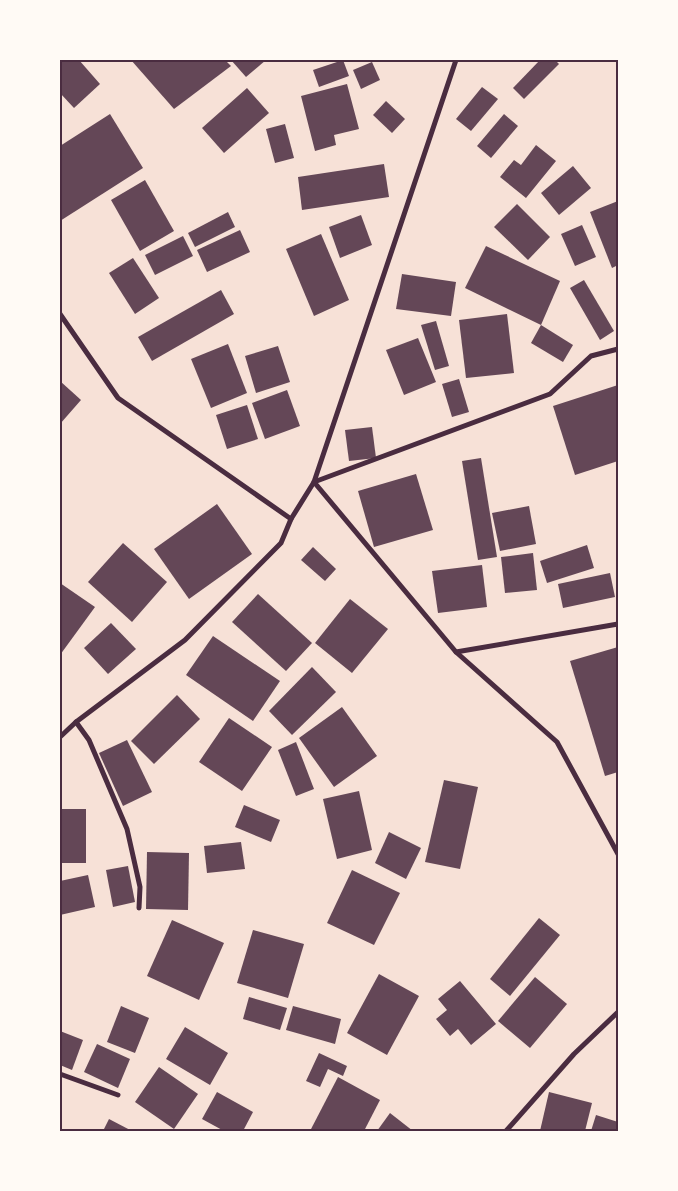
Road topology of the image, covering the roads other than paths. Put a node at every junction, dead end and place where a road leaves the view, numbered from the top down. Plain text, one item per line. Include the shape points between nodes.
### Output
1 (456, 60) edge
2 (60, 314) edge
3 (618, 349) edge
4 (314, 482) junction
5 (291, 518) junction
6 (618, 624) edge
7 (456, 652) junction
8 (76, 722) junction
9 (60, 737) edge
10 (618, 854) edge
11 (139, 908) dead end
12 (618, 1012) edge
13 (60, 1074) edge
14 (118, 1094) dead end
15 (506, 1131) edge

1 - 4 street
2 - 5 street via 118,398
3 - 4 street via 591,356 550,394
4 - 5 street
4 - 7 street
5 - 8 street via 281,543 185,640
6 - 7 street
7 - 10 street via 557,742
8 - 9 street
8 - 11 street via 89,740 127,829 140,887
12 - 15 street via 574,1054
13 - 14 street

